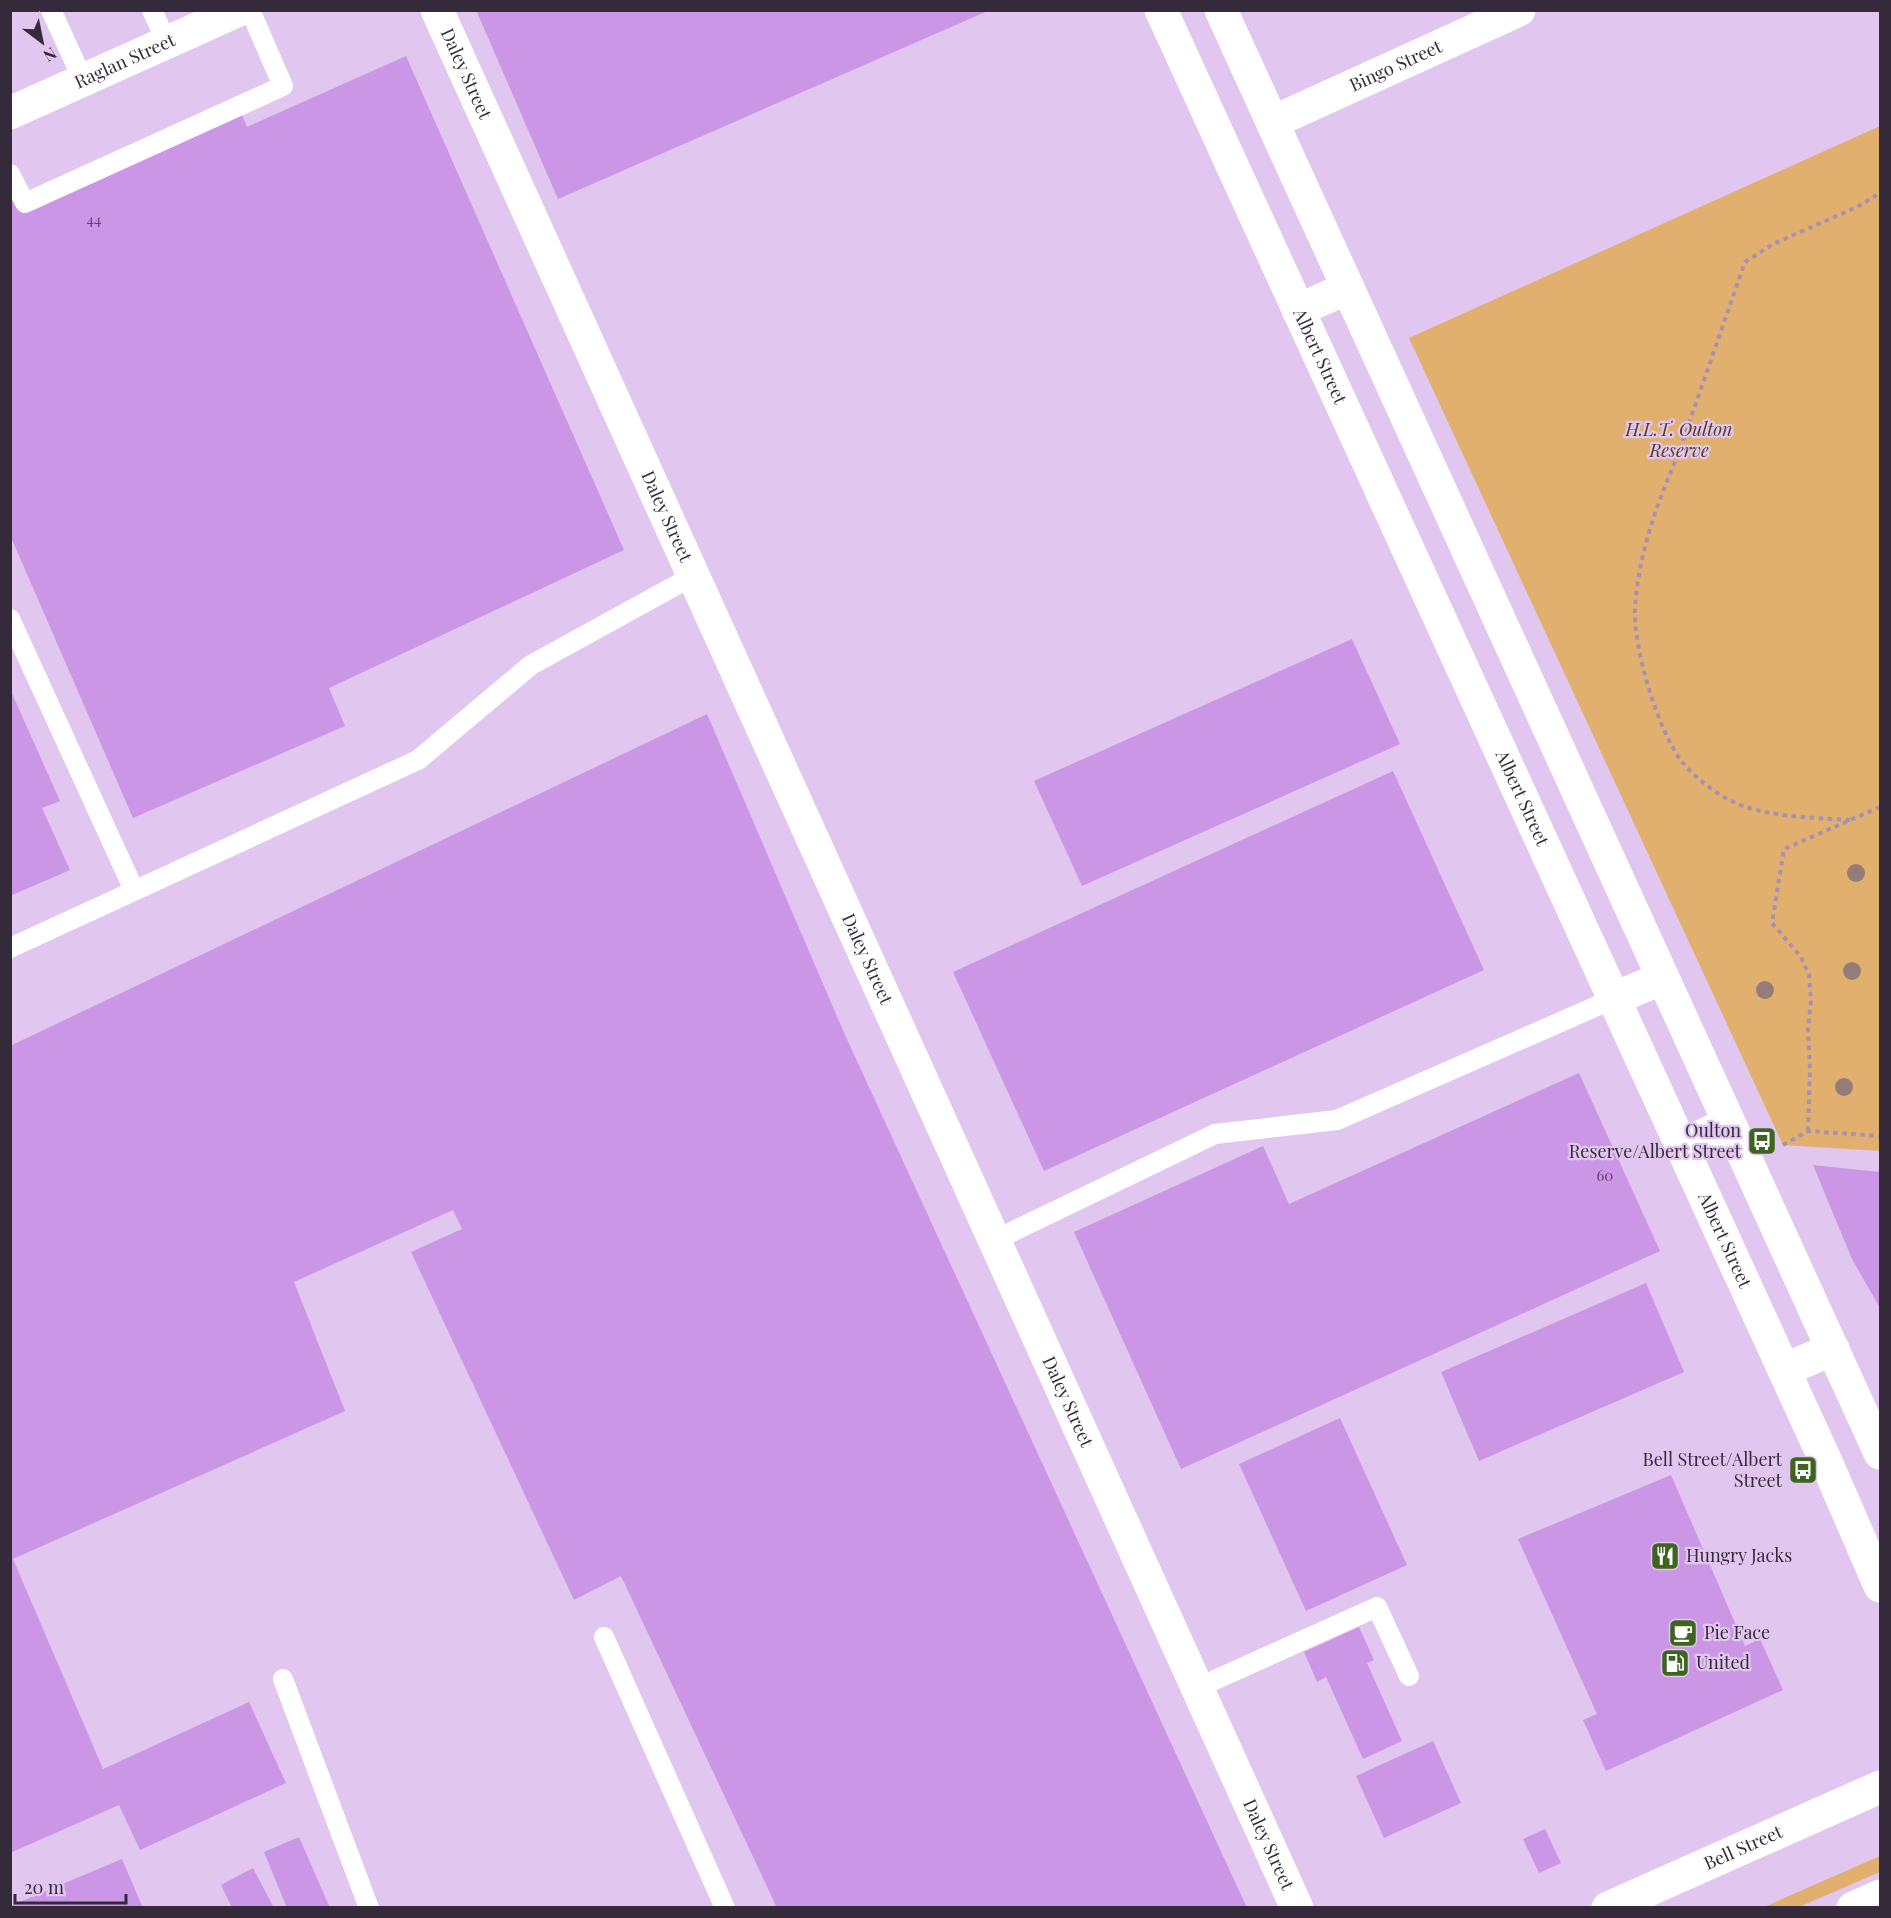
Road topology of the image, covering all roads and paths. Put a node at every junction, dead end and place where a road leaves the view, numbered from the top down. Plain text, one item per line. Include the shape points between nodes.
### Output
1 (51, 10) edge
2 (152, 10) edge
3 (239, 10) edge
4 (250, 10) edge
5 (437, 10) edge
6 (1221, 10) edge
7 (1519, 10) edge
8 (1173, 14) edge
9 (167, 43) junction
10 (83, 80) junction
11 (10, 113) edge
12 (1273, 122) junction
13 (10, 174) edge
14 (1881, 193) edge
15 (1348, 288) junction
16 (1298, 310) junction
17 (693, 576) junction
18 (10, 619) edge
19 (1881, 807) edge
20 (1850, 820) junction
21 (134, 891) junction
22 (10, 948) edge
23 (1663, 978) junction
24 (1613, 999) junction
25 (1729, 1123) junction
26 (1808, 1131) junction
27 (1881, 1136) edge
28 (1783, 1144) dead end
29 (1681, 1146) junction
30 (995, 1240) junction
31 (1833, 1349) junction
32 (1784, 1370) junction
33 (1881, 1453) edge
34 (1881, 1586) edge
35 (603, 1637) dead end
36 (1409, 1676) dead end
37 (283, 1679) dead end
38 (1197, 1688) junction
39 (1881, 1787) edge
40 (1881, 1896) edge
41 (369, 1908) edge
42 (725, 1908) edge
43 (1297, 1908) edge
44 (1608, 1908) edge
45 (1853, 1908) edge

1 - 10 lane
2 - 9 lane
3 - 9 main road, Raglan Street
4 - 13 lane via 284,86 25,203
5 - 17 main road, Daley Street
6 - 12 main road
7 - 12 main road, Bingo Street
8 - 16 main road, Albert Street
9 - 10 main road, Raglan Street
10 - 11 main road, Raglan Street
12 - 15 main road
14 - 20 path via 1773,244 1745,262 1666,483 1641,563 1635,610 1641,659 1657,711 1664,732 1683,763 1715,792 1745,807 1801,817
15 - 16 main road
15 - 23 main road
16 - 24 main road, Albert Street
17 - 21 lane via 531,665 418,760
17 - 30 main road, Daley Street
18 - 21 lane
19 - 20 path
20 - 26 path via 1784,849 1772,923 1801,957 1809,975
21 - 22 lane
23 - 24 main road
23 - 25 main road
24 - 29 main road, Albert Street
24 - 30 lane via 1337,1120 1215,1134
25 - 29 main road
25 - 31 main road
26 - 27 path
26 - 28 path
29 - 32 main road, Albert Street
30 - 38 main road, Daley Street
31 - 32 main road
31 - 33 main road
32 - 34 main road, Albert Street
35 - 42 lane
36 - 38 lane via 1377,1607
37 - 41 lane
38 - 43 main road, Daley Street
39 - 44 main road, Bell Street
40 - 45 main road

